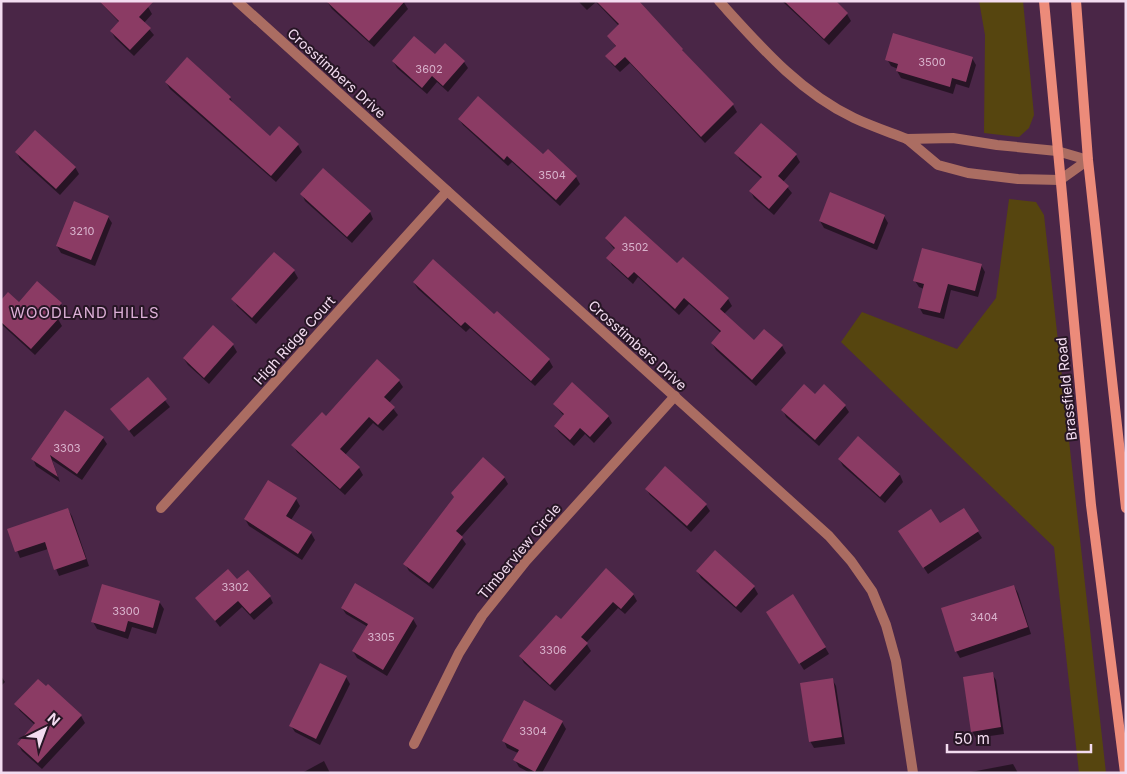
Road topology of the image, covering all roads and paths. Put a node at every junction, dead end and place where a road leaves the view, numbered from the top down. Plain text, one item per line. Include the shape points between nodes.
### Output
1 (237, 1) edge
2 (719, 1) edge
3 (1044, 1) edge
4 (1076, 1) edge
5 (907, 139) junction
6 (1057, 151) junction
7 (1088, 160) junction
8 (1060, 180) junction
9 (447, 191) junction
10 (675, 396) junction
11 (160, 508) dead end
12 (1126, 508) edge
13 (414, 744) dead end
14 (913, 773) edge
15 (1125, 773) edge

1 - 9 street, Crosstimbers Drive
2 - 5 street via 778,64 812,92 853,117
3 - 6 street, Brassfield Road
4 - 7 street
5 - 6 street via 953,138
5 - 8 street via 938,166 1018,179
6 - 7 street
6 - 8 street, Brassfield Road
7 - 8 street
7 - 12 street
8 - 15 street, Brassfield Road via 1091,505
9 - 10 street, Crosstimbers Drive
9 - 11 street, High Ridge Court
10 - 13 street, Timberview Circle via 526,561 482,616 459,653
10 - 14 street, Crosstimbers Drive via 829,536 872,591 896,661

